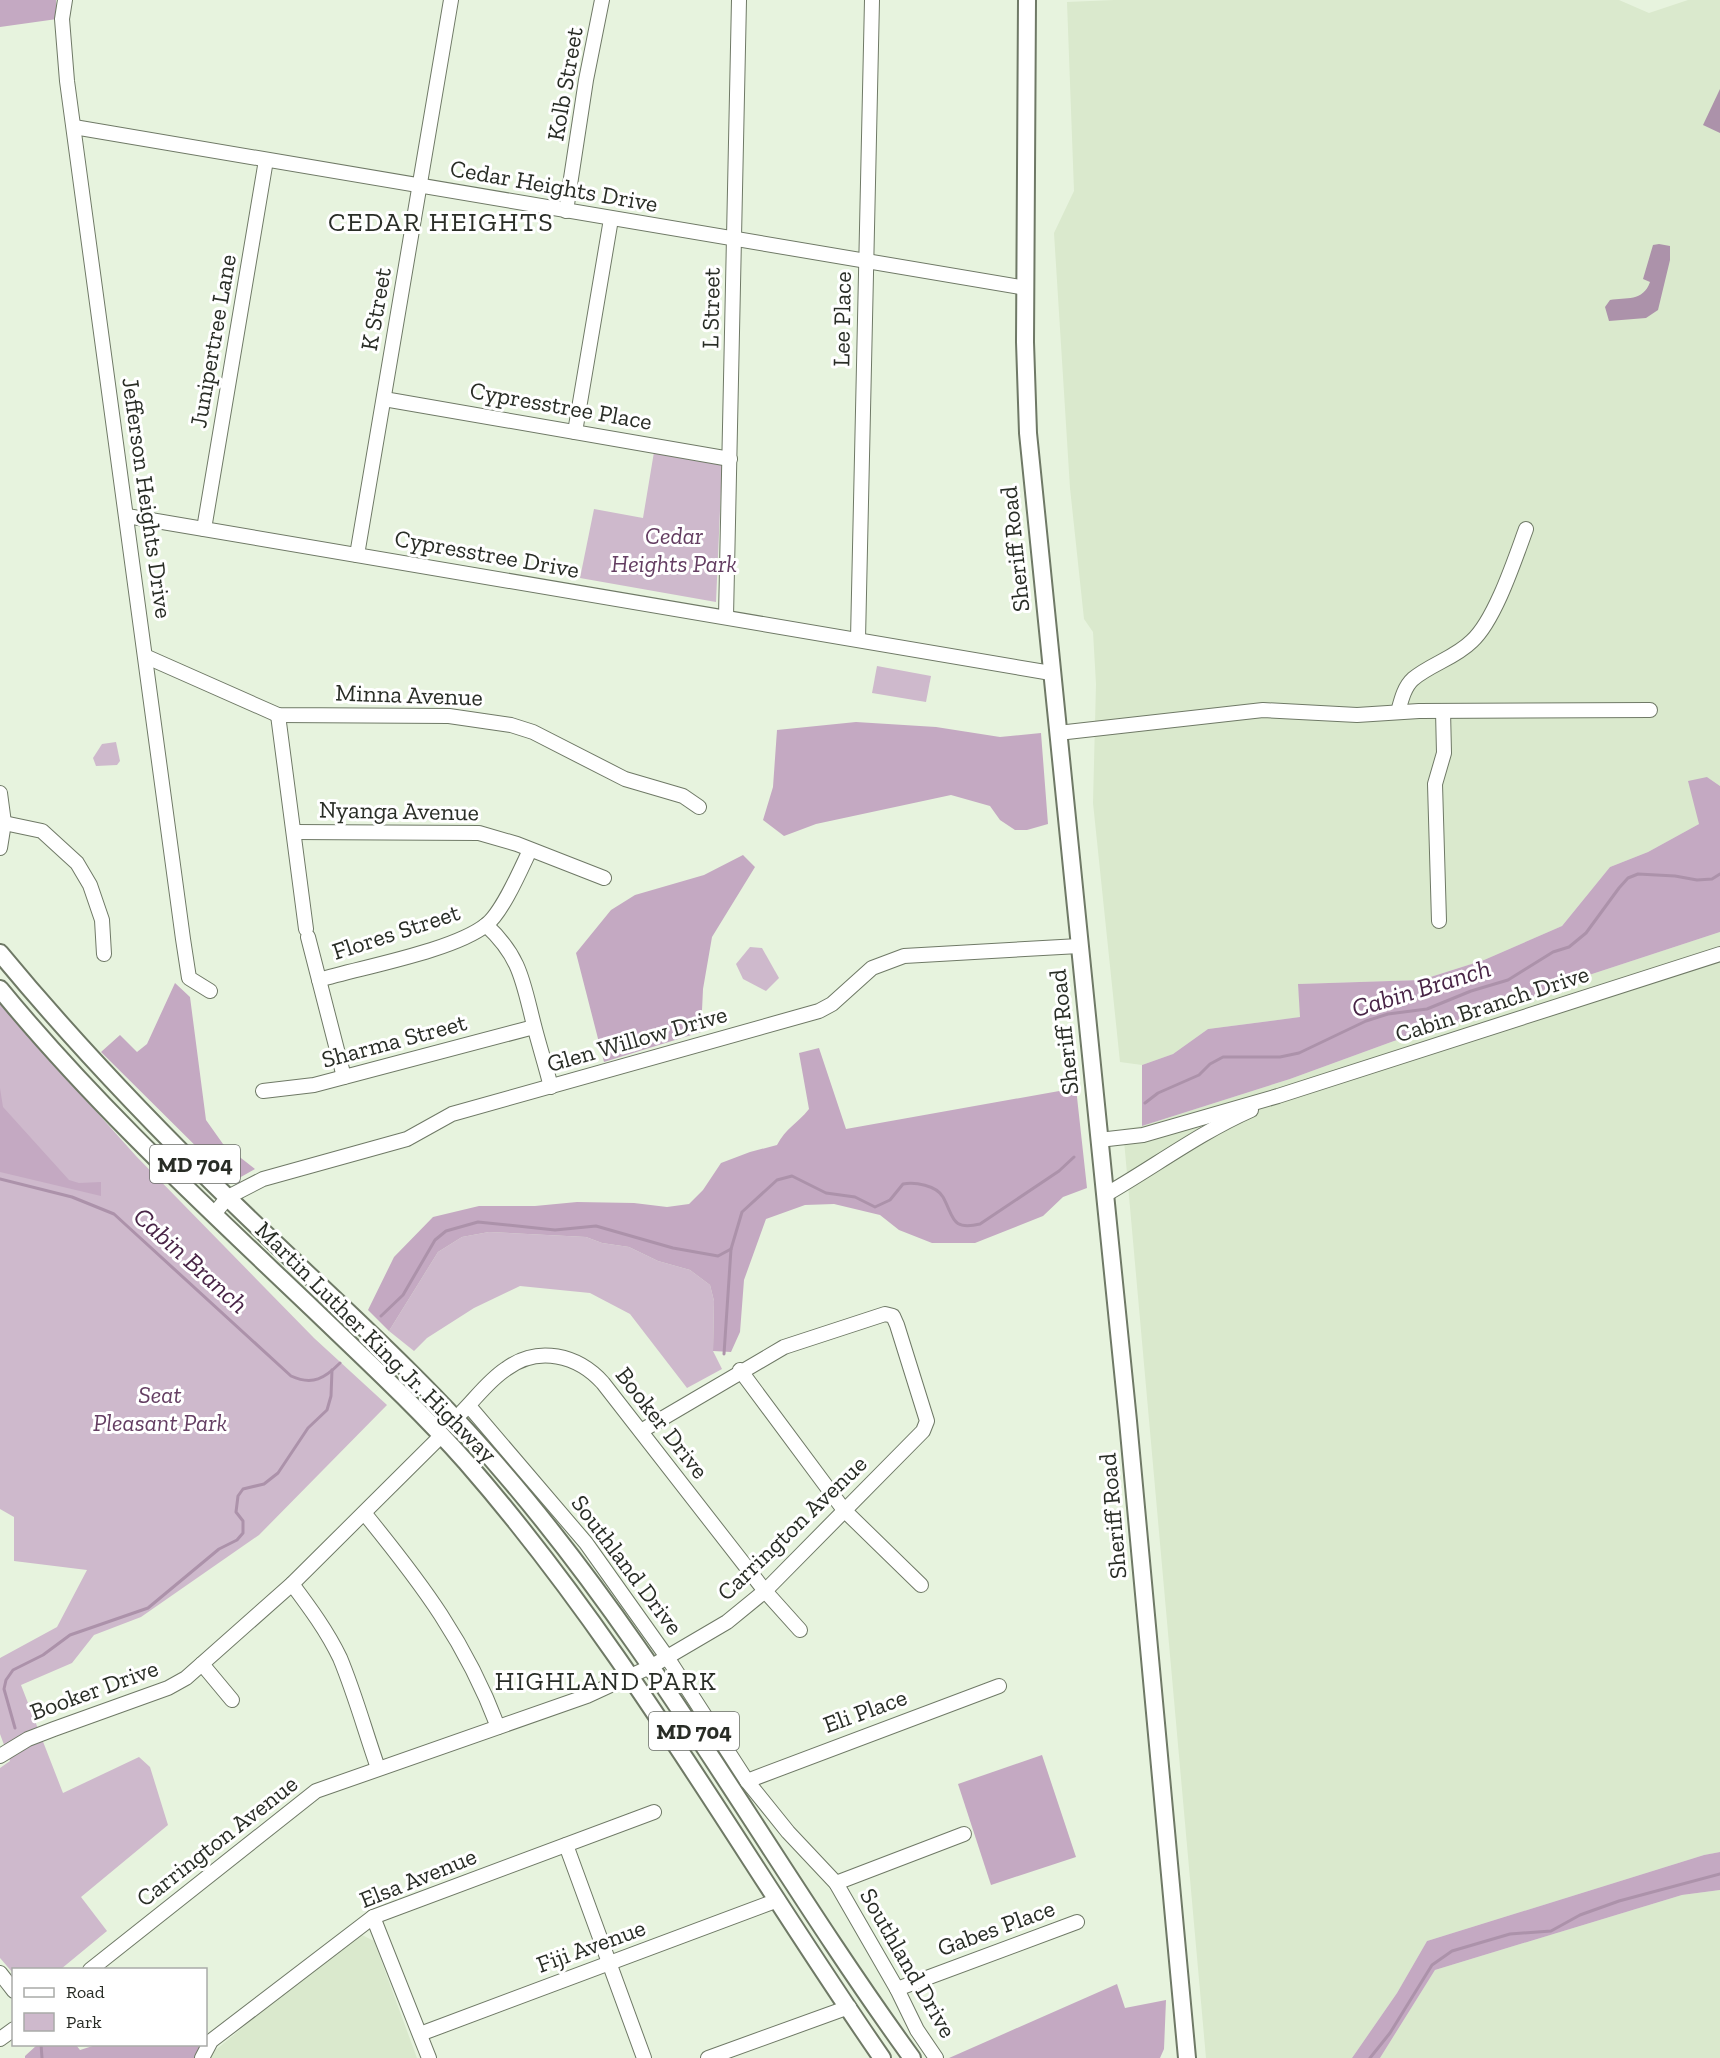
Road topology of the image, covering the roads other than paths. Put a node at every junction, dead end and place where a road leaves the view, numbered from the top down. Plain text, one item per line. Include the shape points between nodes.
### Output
1 (65, 0) edge
2 (449, 0) edge
3 (602, 0) edge
4 (739, 0) edge
5 (872, 0) edge
6 (1027, 0) edge
7 (74, 127) junction
8 (266, 160) junction
9 (419, 186) junction
10 (566, 211) junction
11 (611, 219) junction
12 (735, 239) junction
13 (866, 262) junction
14 (1026, 288) junction
15 (384, 399) junction
16 (575, 432) junction
17 (730, 459) junction
18 (127, 516) junction
19 (1526, 529) dead end
20 (204, 530) junction
21 (357, 555) junction
22 (726, 617) junction
23 (858, 639) junction
24 (147, 657) junction
25 (1051, 673) junction
26 (1650, 710) dead end
27 (1443, 711) junction
28 (1398, 712) junction
29 (278, 715) junction
30 (1058, 733) junction
31 (0, 794) edge
32 (699, 807) dead end
33 (4, 823) junction
34 (294, 832) junction
35 (0, 848) edge
36 (530, 850) junction
37 (604, 878) dead end
38 (1439, 921) dead end
39 (486, 925) junction
40 (1079, 946) junction
41 (0, 953) edge
42 (104, 954) dead end
43 (1720, 954) edge
44 (319, 980) junction
45 (0, 989) edge
46 (210, 991) dead end
47 (534, 1027) junction
48 (344, 1077) junction
49 (551, 1087) junction
50 (263, 1091) dead end
51 (1278, 1096) junction
52 (1100, 1140) junction
53 (1105, 1195) junction
54 (228, 1197) junction
55 (214, 1214) junction
56 (337, 1332) junction
57 (740, 1370) junction
58 (469, 1406) junction
59 (456, 1418) junction
60 (641, 1431) junction
61 (441, 1435) junction
62 (535, 1509) junction
63 (844, 1510) junction
64 (365, 1514) junction
65 (292, 1584) junction
66 (921, 1585) dead end
67 (765, 1591) junction
68 (800, 1630) dead end
69 (667, 1657) junction
70 (202, 1664) junction
71 (651, 1666) junction
72 (630, 1676) junction
73 (999, 1686) dead end
74 (232, 1700) dead end
75 (498, 1727) junction
76 (0, 1756) edge
77 (378, 1768) junction
78 (747, 1781) junction
79 (654, 1812) dead end
80 (964, 1834) dead end
81 (566, 1845) junction
82 (836, 1883) junction
83 (778, 1900) junction
84 (373, 1917) junction
85 (1077, 1922) dead end
86 (609, 1964) junction
87 (93, 1968) edge
88 (0, 1973) edge
89 (12, 1988) edge
90 (897, 1989) junction
91 (849, 2007) junction
92 (12, 2031) edge
93 (420, 2034) junction
94 (0, 2040) edge
95 (202, 2058) edge
96 (429, 2058) edge
97 (644, 2058) edge
98 (708, 2058) edge
99 (882, 2058) edge
100 (912, 2058) edge
101 (936, 2058) edge
102 (1187, 2058) edge

1 - 7 street, Jefferson Heights Drive via 63,44
2 - 9 street, K Street
3 - 10 street, Kolb Street
4 - 12 street, L Street
5 - 13 street, Lee Place
6 - 14 main road, Sheriff Road
7 - 8 street, Cedar Heights Drive
7 - 18 street, Jefferson Heights Drive
8 - 9 street, Cedar Heights Drive
8 - 20 street, Junipertree Lane
9 - 10 street, Cedar Heights Drive
9 - 15 street, K Street
10 - 11 street, Cedar Heights Drive
11 - 12 street, Cedar Heights Drive
11 - 16 street
12 - 13 street, Cedar Heights Drive
12 - 17 street, L Street
13 - 14 street, Cedar Heights Drive
13 - 23 street, Lee Place
14 - 25 main road, Sheriff Road via 1028,433
15 - 16 street, Cypresstree Place
15 - 21 street, K Street
16 - 17 street, Cypresstree Place
17 - 22 street, L Street
18 - 20 street, Cypresstree Drive
18 - 24 street, Jefferson Heights Drive
19 - 28 street via 1502,593 1474,640 1413,679
20 - 21 street, Cypresstree Drive
21 - 22 street, Cypresstree Drive
22 - 23 street, Cypresstree Drive
23 - 25 street, Cypresstree Drive
24 - 29 street, Minna Avenue
24 - 46 street, Jefferson Heights Drive via 189,978
25 - 30 main road, Sheriff Road
26 - 27 street
27 - 28 street
27 - 38 street via 1444,753 1436,784
28 - 30 street via 1329,715 1263,710
29 - 32 street, Minna Avenue via 449,716 494,721 533,732 606,771 683,796
29 - 34 street
30 - 40 main road, Sheriff Road
31 - 33 street
33 - 35 street
33 - 42 street via 37,829 77,863 90,885 102,920
34 - 36 street, Nyanga Avenue via 474,832
34 - 44 street via 307,933
36 - 37 street, Nyanga Avenue
36 - 39 street
39 - 44 street, Flores Street via 441,946
39 - 47 street via 507,945 514,958
40 - 49 street, Glen Willow Drive via 921,954 891,960 865,973 819,1011
40 - 52 main road, Sheriff Road
41 - 54 main road, Martin Luther King Jr. Highway / MD 704 via 59,1025
43 - 51 street, Cabin Branch Drive
44 - 48 street
45 - 55 main road, Martin Luther King Jr. Highway / MD 704 via 105,1108
47 - 48 street, Sharma Street
47 - 49 street
48 - 50 street, Sharma Street
49 - 54 street, Glen Willow Drive via 452,1114 407,1139 263,1179
51 - 52 street, Cabin Branch Drive via 1143,1135
51 - 53 street, Cabin Branch Drive via 1209,1130
52 - 53 main road, Sheriff Road
53 - 102 main road, Sheriff Road
54 - 55 street, Glen Willow Drive
54 - 59 main road, Martin Luther King Jr. Highway / MD 704 via 403,1362
55 - 56 main road, Martin Luther King Jr. Highway / MD 704
56 - 59 main road via 350,1334 366,1344 437,1413
56 - 61 main road, Martin Luther King Jr. Highway / MD 704
57 - 60 street
57 - 63 street
57 - 63 street, Carrington Avenue via 784,1347 879,1315 891,1315 927,1417 923,1431
58 - 59 street, Booker Drive
58 - 60 street, Booker Drive via 494,1379 517,1362 542,1355 555,1356 580,1363 593,1372
58 - 69 street, Southland Drive via 586,1543
59 - 62 main road, Martin Luther King Jr. Highway / MD 704
60 - 67 street, Booker Drive
61 - 62 main road via 457,1432 516,1497
61 - 64 street, Booker Drive
61 - 72 main road, Martin Luther King Jr. Highway / MD 704 via 537,1547
62 - 71 main road, Martin Luther King Jr. Highway / MD 704 via 578,1562
63 - 66 street
63 - 67 street, Carrington Avenue
64 - 65 street, Booker Drive
64 - 75 street via 458,1639
65 - 70 street, Booker Drive
65 - 77 street via 324,1627 339,1658
67 - 68 street, Booker Drive
67 - 69 street, Carrington Avenue via 727,1622
69 - 71 street, Carrington Avenue
69 - 78 street, Southland Drive
70 - 74 street
70 - 76 street, Booker Drive via 168,1688 28,1739
71 - 72 street, Carrington Avenue
71 - 100 main road, Martin Luther King Jr. Highway / MD 704
72 - 75 street, Carrington Avenue via 587,1696
72 - 83 main road, Martin Luther King Jr. Highway / MD 704
73 - 78 street, Eli Place
75 - 77 street, Carrington Avenue
77 - 87 street, Carrington Avenue via 316,1791
78 - 82 street, Southland Drive
79 - 81 street, Elsa Avenue
80 - 82 street
81 - 84 street, Elsa Avenue
81 - 86 street
82 - 90 street, Southland Drive
83 - 86 street, Fiji Avenue
83 - 91 main road, Martin Luther King Jr. Highway / MD 704
84 - 93 street
84 - 95 street, Elsa Avenue via 211,2041
85 - 90 street, Gabes Place
86 - 93 street, Fiji Avenue
86 - 97 street
88 - 89 street
90 - 101 street, Southland Drive
91 - 98 street
91 - 99 main road, Martin Luther King Jr. Highway / MD 704
92 - 94 street
93 - 96 street

